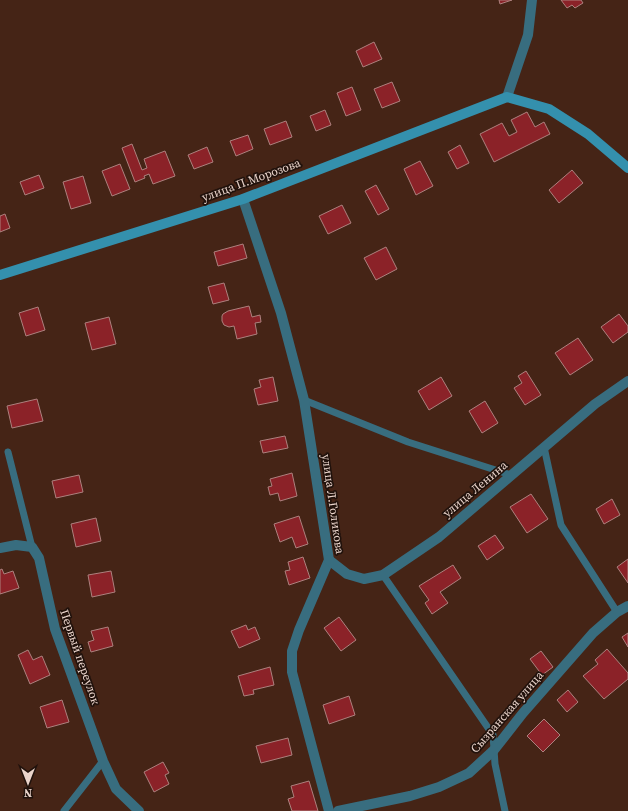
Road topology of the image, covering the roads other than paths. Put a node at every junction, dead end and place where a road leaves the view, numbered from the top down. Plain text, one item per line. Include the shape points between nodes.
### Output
1 (532, 0) edge
2 (507, 97) junction
3 (628, 168) edge
4 (243, 199) junction
5 (0, 275) edge
6 (628, 381) edge
7 (304, 400) junction
8 (544, 447) junction
9 (8, 452) dead end
10 (511, 475) junction
11 (32, 547) junction
12 (0, 548) edge
13 (329, 560) junction
14 (382, 574) junction
15 (628, 606) edge
16 (617, 612) junction
17 (494, 750) junction
18 (103, 761) junction
19 (64, 811) edge
20 (139, 811) edge
21 (328, 811) edge
22 (338, 811) edge
23 (505, 811) edge

1 - 2 street via 528,35
2 - 3 street via 549,109 588,134
2 - 4 street, улица П.Морозова
4 - 5 street, улица П.Морозова
4 - 7 street, улица Л.Голикова via 281,313
6 - 8 street, улица Ленина via 595,404
7 - 10 lane via 408,442
7 - 13 street, улица Л.Голикова
8 - 10 street, улица Ленина
8 - 16 lane via 561,525
9 - 11 lane
10 - 14 street, улица Ленина via 439,537
11 - 12 street via 16,544
11 - 18 street, Первый переулок via 39,558 55,629
13 - 14 street, улица Ленина via 347,574 364,579
13 - 21 street, улица Л.Голикова via 292,651 292,672
14 - 17 lane via 493,735
15 - 16 street, Сызранская улица
16 - 17 street, Сызранская улица via 593,633
17 - 22 street, Сызранская улица via 469,773 439,787 410,796
17 - 23 lane
18 - 19 lane
18 - 20 street via 116,789

